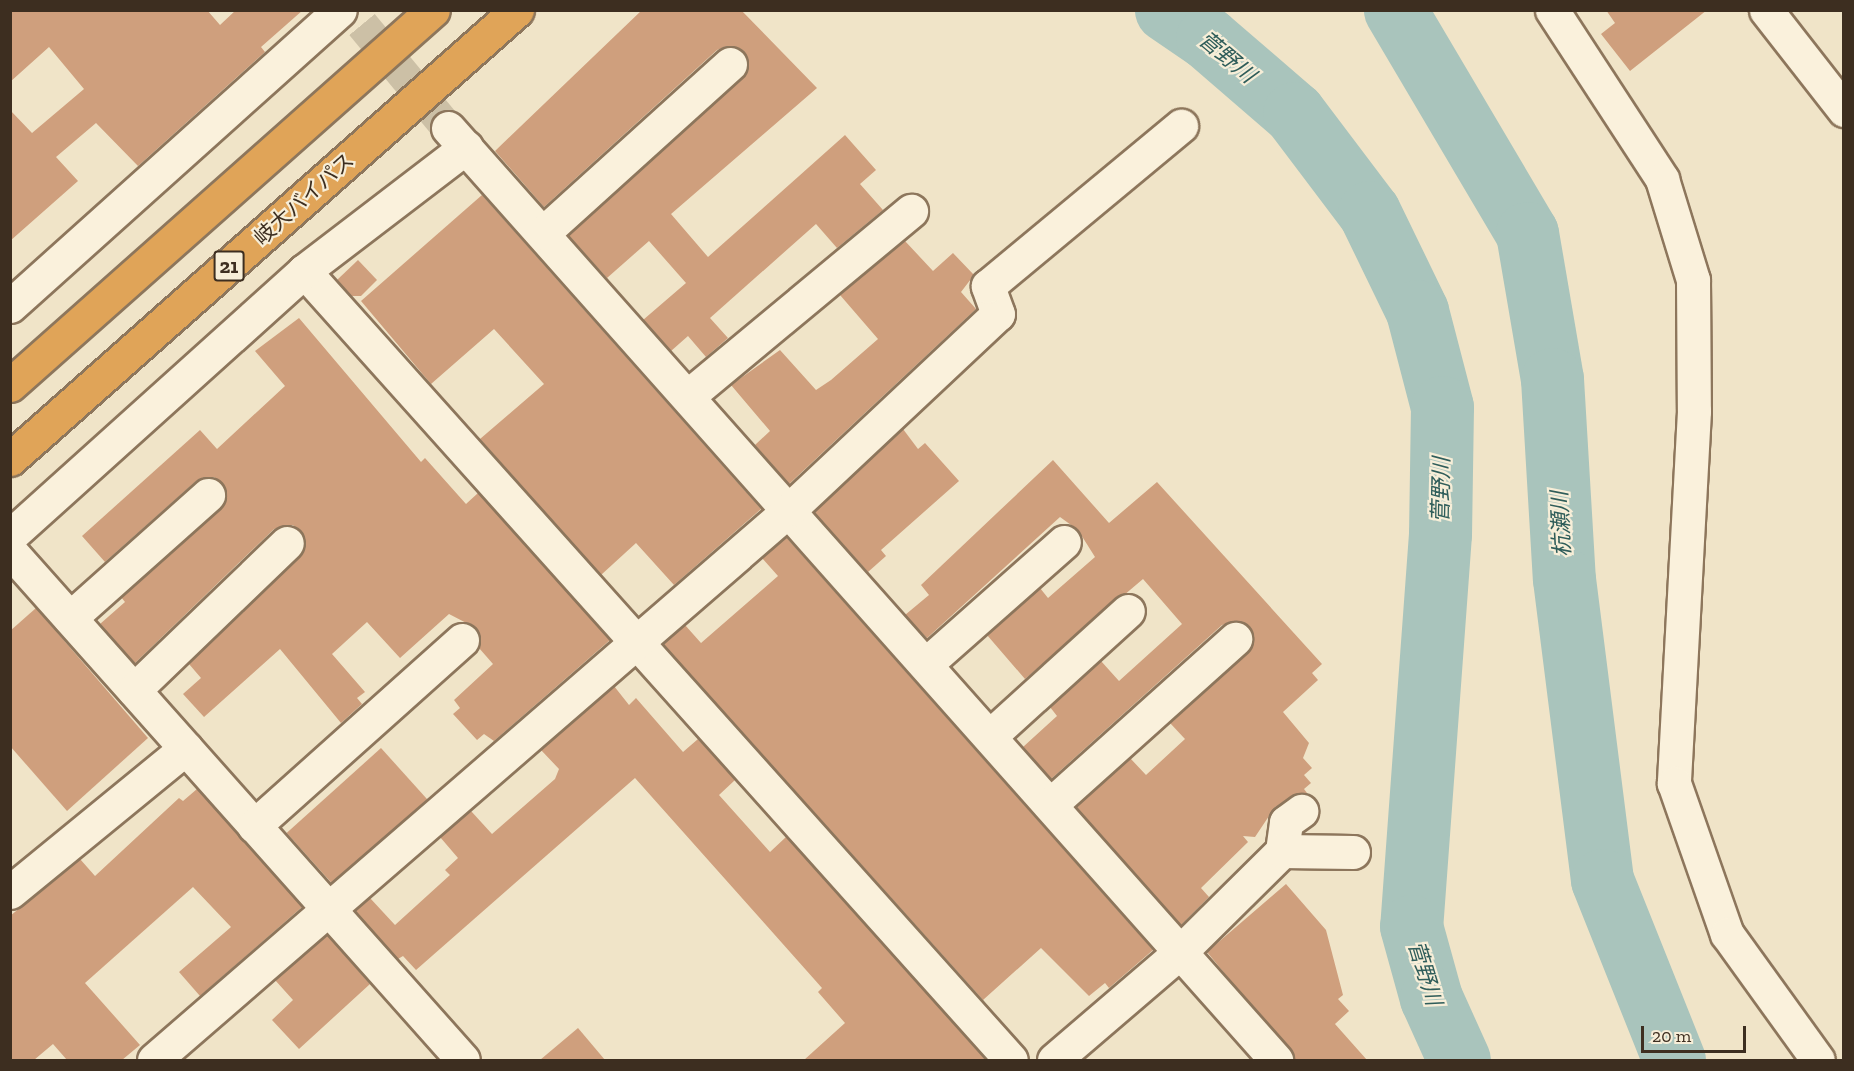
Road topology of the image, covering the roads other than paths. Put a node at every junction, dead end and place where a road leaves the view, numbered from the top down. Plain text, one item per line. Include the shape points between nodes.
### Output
1 (433, 10) edge
2 (517, 10) edge
3 (1552, 10) edge
4 (1766, 10) edge
5 (350, 15) edge
6 (730, 64) dead end
7 (1844, 110) edge
8 (1181, 126) dead end
9 (911, 211) dead end
10 (543, 233) junction
11 (304, 271) junction
12 (10, 306) edge
13 (10, 386) edge
14 (688, 396) junction
15 (10, 459) edge
16 (208, 495) dead end
17 (790, 509) junction
18 (10, 536) edge
19 (1064, 542) dead end
20 (287, 543) dead end
21 (10, 551) edge
22 (1128, 611) dead end
23 (70, 618) junction
24 (1235, 639) dead end
25 (462, 640) dead end
26 (639, 640) junction
27 (926, 664) junction
28 (134, 690) junction
29 (990, 736) junction
30 (186, 748) junction
31 (1050, 805) junction
32 (1301, 811) dead end
33 (255, 826) junction
34 (1282, 851) junction
35 (1353, 852) dead end
36 (10, 892) edge
37 (326, 907) junction
38 (1180, 952) junction
39 (154, 1060) edge
40 (463, 1060) edge
41 (1011, 1060) edge
42 (1054, 1060) edge
43 (1276, 1060) edge
44 (1818, 1060) edge

1 - 13 highway
2 - 15 highway, 岐大バイパス / 21
3 - 44 street via 1662,179 1693,280 1694,411 1674,783 1727,934
4 - 7 street
5 - 12 street
6 - 10 street
8 - 17 street via 988,286 998,314
9 - 14 street
10 - 11 street via 457,137
10 - 14 street
11 - 18 street
11 - 26 street
14 - 17 street
16 - 23 street
17 - 26 street
17 - 27 street
19 - 27 street
20 - 28 street
21 - 23 street
22 - 29 street
23 - 28 street
24 - 31 street
25 - 33 street
26 - 37 street
26 - 41 street
27 - 29 street
28 - 30 street
29 - 31 street
30 - 33 street
30 - 36 street
31 - 38 street
32 - 34 street via 1286,822
33 - 37 street
34 - 35 street
34 - 38 street
37 - 39 street
37 - 40 street
38 - 42 street
38 - 43 street

